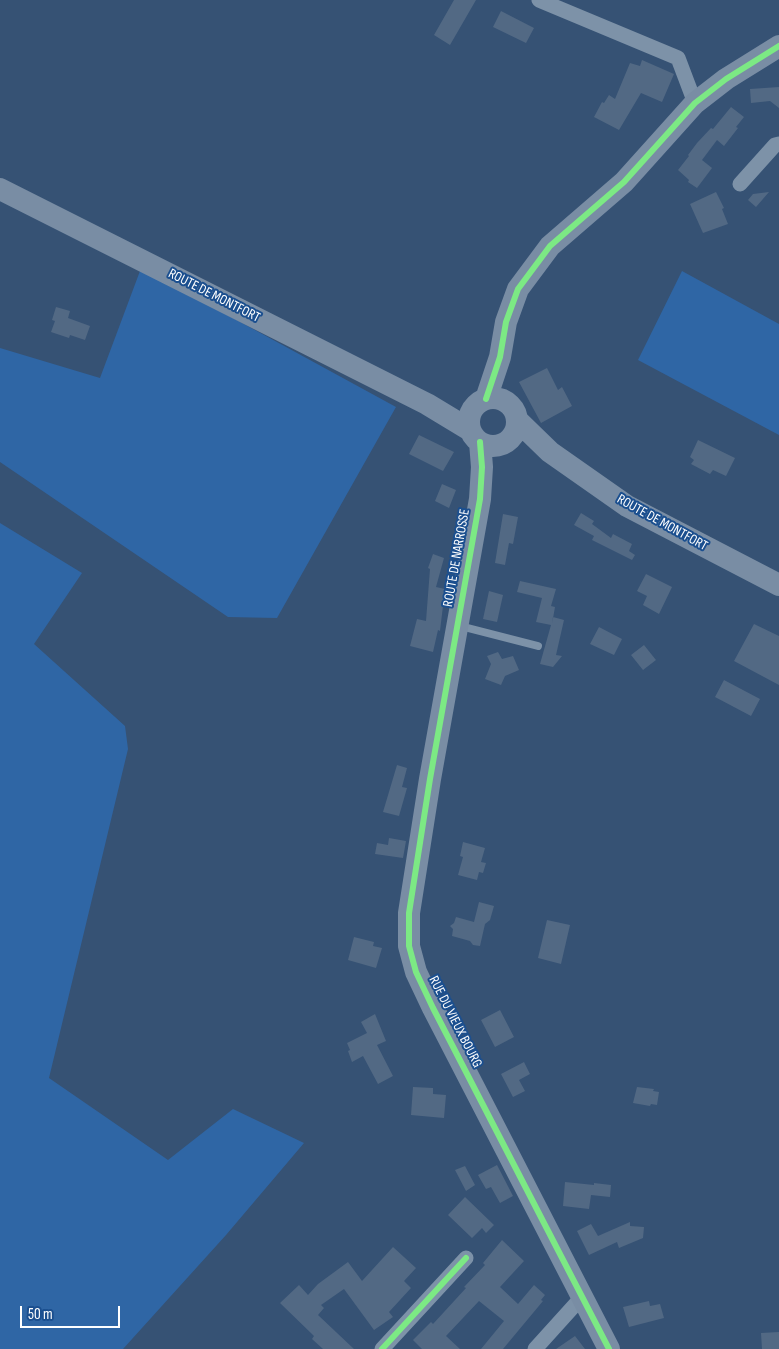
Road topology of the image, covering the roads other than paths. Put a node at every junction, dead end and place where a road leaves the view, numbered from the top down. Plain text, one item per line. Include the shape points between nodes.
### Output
1 (539, 0) edge
2 (779, 46) edge
3 (695, 104) junction
4 (779, 144) edge
5 (740, 184) dead end
6 (0, 189) edge
7 (488, 402) junction
8 (427, 404) junction
9 (517, 420) junction
10 (475, 436) junction
11 (506, 443) junction
12 (550, 452) junction
13 (480, 499) junction
14 (779, 585) edge
15 (458, 625) junction
16 (538, 646) dead end
17 (448, 678) joint
18 (466, 1258) dead end
19 (582, 1296) junction
20 (382, 1349) edge
21 (535, 1349) edge
22 (609, 1349) edge

1 - 3 street via 678,58
2 - 3 street via 726,79
3 - 7 street via 624,182 550,246 518,289 506,322
4 - 5 street
6 - 8 street, ROUTE DE MONTFORT
7 - 8 street, ROUTE DE MONTFORT via 459,407
7 - 9 street via 513,409
7 - 10 street via 469,418
8 - 10 street, ROUTE DE MONTFORT
9 - 11 street via 515,432
9 - 12 street, ROUTE DE MONTFORT
10 - 11 street via 492,446
10 - 13 street, ROUTE DE NARROSSE via 482,467
11 - 12 street, ROUTE DE MONTFORT via 525,443
11 - 13 street, ROUTE DE NARROSSE via 493,464
12 - 14 street, ROUTE DE MONTFORT via 627,506
13 - 15 street, ROUTE DE NARROSSE
15 - 16 lane
15 - 17 street, ROUTE DE NARROSSE
17 - 19 street, RUE DU VIEUX BOURG via 409,913 409,946 416,972 433,1008
18 - 20 street
19 - 21 street
19 - 22 street, RUE DU VIEUX BOURG

